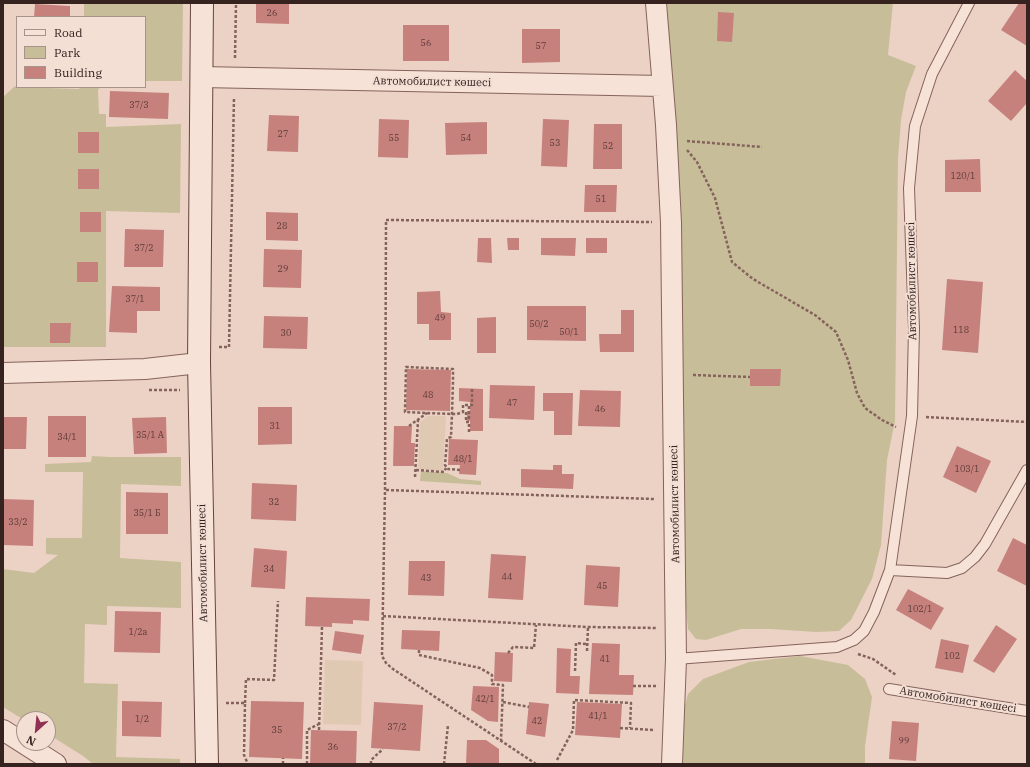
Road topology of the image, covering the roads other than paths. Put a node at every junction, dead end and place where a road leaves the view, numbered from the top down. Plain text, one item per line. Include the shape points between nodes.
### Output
1 (202, 3) edge
2 (656, 3) edge
3 (969, 3) edge
4 (201, 77) junction
5 (662, 86) junction
6 (199, 362) junction
7 (3, 373) edge
8 (1027, 470) edge
9 (890, 570) junction
10 (676, 659) junction
11 (889, 689) dead end
12 (1027, 711) edge
13 (3, 730) edge
14 (56, 764) edge
15 (207, 764) edge
16 (672, 764) edge

1 - 4 street, Автомобилист көшесі
2 - 5 street, Автомобилист көшесі
3 - 9 lane, Автомобилист көшесі via 932,74 916,126 909,188 914,329 912,416
4 - 5 street, Автомобилист көшесі
4 - 6 street, Автомобилист көшесі
5 - 10 street, Автомобилист көшесі via 671,222
6 - 7 street via 145,369
6 - 15 street, Автомобилист көшесі
8 - 9 lane via 984,544 975,557 962,568 947,573
9 - 10 lane, Автомобилист көшесі via 874,612 864,631 854,640 837,647
10 - 16 street, Автомобилист көшесі
11 - 12 lane, Автомобилист көшесі
13 - 14 street

